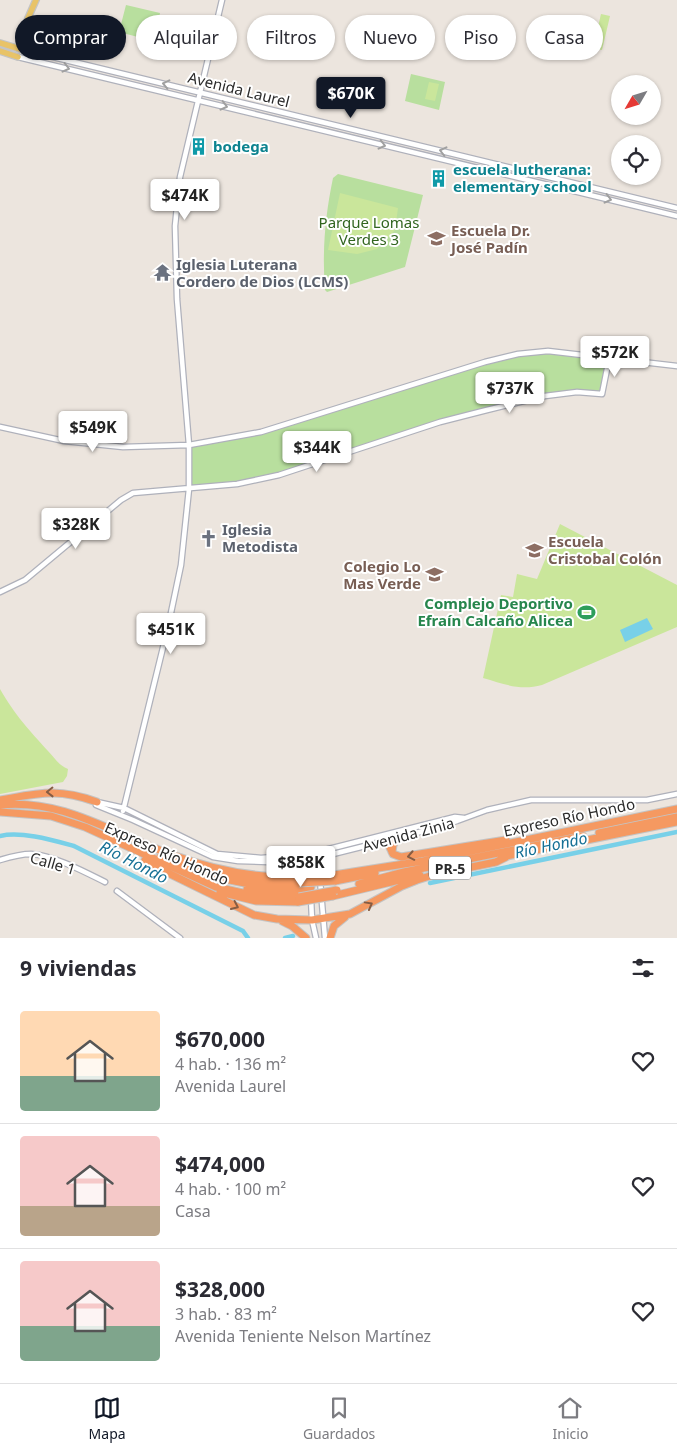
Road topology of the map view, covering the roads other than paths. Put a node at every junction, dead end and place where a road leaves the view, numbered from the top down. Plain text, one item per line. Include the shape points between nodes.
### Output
1 (36, 0) edge
2 (222, 0) edge
3 (29, 15) edge
4 (0, 43) edge
5 (15, 48) edge
6 (0, 51) edge
7 (15, 55) edge
8 (34, 60) edge
9 (66, 60) edge
10 (200, 92) junction
11 (198, 100) junction
12 (677, 208) edge
13 (677, 216) edge
14 (609, 359) junction
15 (677, 366) edge
16 (0, 427) edge
17 (189, 445) junction
18 (189, 489) junction
19 (0, 592) edge
20 (677, 794) edge
21 (0, 800) edge
22 (97, 803) junction
23 (0, 805) edge
24 (124, 808) junction
25 (677, 809) edge
26 (0, 810) edge
27 (122, 815) junction
28 (677, 815) edge
29 (0, 816) edge
30 (464, 818) junction
31 (677, 822) edge
32 (386, 838) junction
33 (397, 838) junction
34 (528, 840) junction
35 (318, 852) junction
36 (339, 853) junction
37 (392, 853) junction
38 (308, 854) junction
39 (506, 856) junction
40 (319, 858) junction
41 (0, 860) edge
42 (145, 860) junction
43 (309, 860) junction
44 (172, 861) junction
45 (296, 861) junction
46 (319, 869) junction
47 (179, 870) junction
48 (310, 870) junction
49 (334, 878) junction
50 (298, 880) junction
51 (105, 882) dead end
52 (311, 890) junction
53 (117, 892) dead end
54 (335, 893) junction
55 (299, 899) junction
56 (350, 914) junction
57 (277, 919) junction
58 (312, 920) junction
59 (323, 920) junction
60 (180, 938) edge
61 (306, 938) edge
62 (316, 938) edge
63 (325, 938) edge
64 (330, 938) edge

1 - 3 main road
2 - 10 street
4 - 5 main road, Avenida Laurel
6 - 7 main road, Avenida Laurel
8 -> 11 street, Avenida Laurel
10 -> 9 street, Avenida Laurel
10 - 11 street
12 -> 10 street, Avenida Laurel
11 -> 13 street, Avenida Laurel
11 - 17 street via 180,177 175,226
14 - 15 street
14 - 17 street via 548,351 518,354 261,432
14 - 18 street via 602,394 577,392 545,396 440,422 279,475
16 - 17 street via 64,441 123,447
17 - 18 street
18 - 19 street via 133,493 25,580
18 - 24 street via 181,565
20 - 30 street, Avenida Zinia via 647,800 531,800
22 -> 21 highway via 70,793 51,792
22 - 24 street, Avenida Zinia
22 - 27 street, Avenida Zinia
23 - 50 highway, Expreso Río Hondo / PR-5 via 30,805 65,811 171,855 212,867
24 - 27 street
24 - 38 street, Avenida Zinia via 216,854 262,858
25 - 34 highway, Expreso Río Hondo / PR-5
26 - 44 highway via 39,810 64,816
26 - 47 highway via 51,816 85,827
27 - 45 street, Avenida Zinia via 213,857 238,862
28 - 49 highway
28 - 54 highway via 404,872
29 - 42 highway, Expreso Río Hondo / PR-5 via 29,817 71,826
30 - 32 street, Avenida Zinia via 455,817
30 - 33 street, Avenida Zinia
31 - 39 highway, Expreso Río Hondo / PR-5
32 - 33 street, Avenida Zinia
32 - 35 street, Avenida Zinia
32 - 36 street, Avenida Zinia
32 - 37 highway
33 - 37 highway
34 -> 37 highway via 519,838 401,857
34 - 49 highway, Expreso Río Hondo / PR-5
35 - 38 street, Avenida Zinia
35 - 40 street
36 - 40 street, Avenida Zinia
36 - 46 street
38 - 43 street
39 - 54 highway, Expreso Río Hondo / PR-5
56 -> 39 highway via 417,880 496,862
40 - 43 street, Avenida Zinia
40 - 46 street
41 - 51 street, Calle 1 via 33,854 73,866
42 - 55 highway, Expreso Río Hondo / PR-5 via 237,898 265,902
42 -> 57 highway via 245,911
43 - 45 street, Avenida Zinia
43 - 48 street
44 - 50 highway via 251,880
44 - 52 highway via 216,878 244,884
45 - 48 street via 305,863
46 - 59 street
47 - 52 highway via 245,888 294,893
47 - 55 highway via 216,887 242,894
48 - 52 street
49 - 50 highway, Expreso Río Hondo / PR-5, bridge
52 - 58 street
53 - 60 street
54 - 55 highway, Expreso Río Hondo / PR-5, bridge
56 - 59 highway
56 - 64 highway via 334,926
57 - 58 highway
57 - 61 highway
58 - 59 highway
58 - 62 street
59 - 63 street

